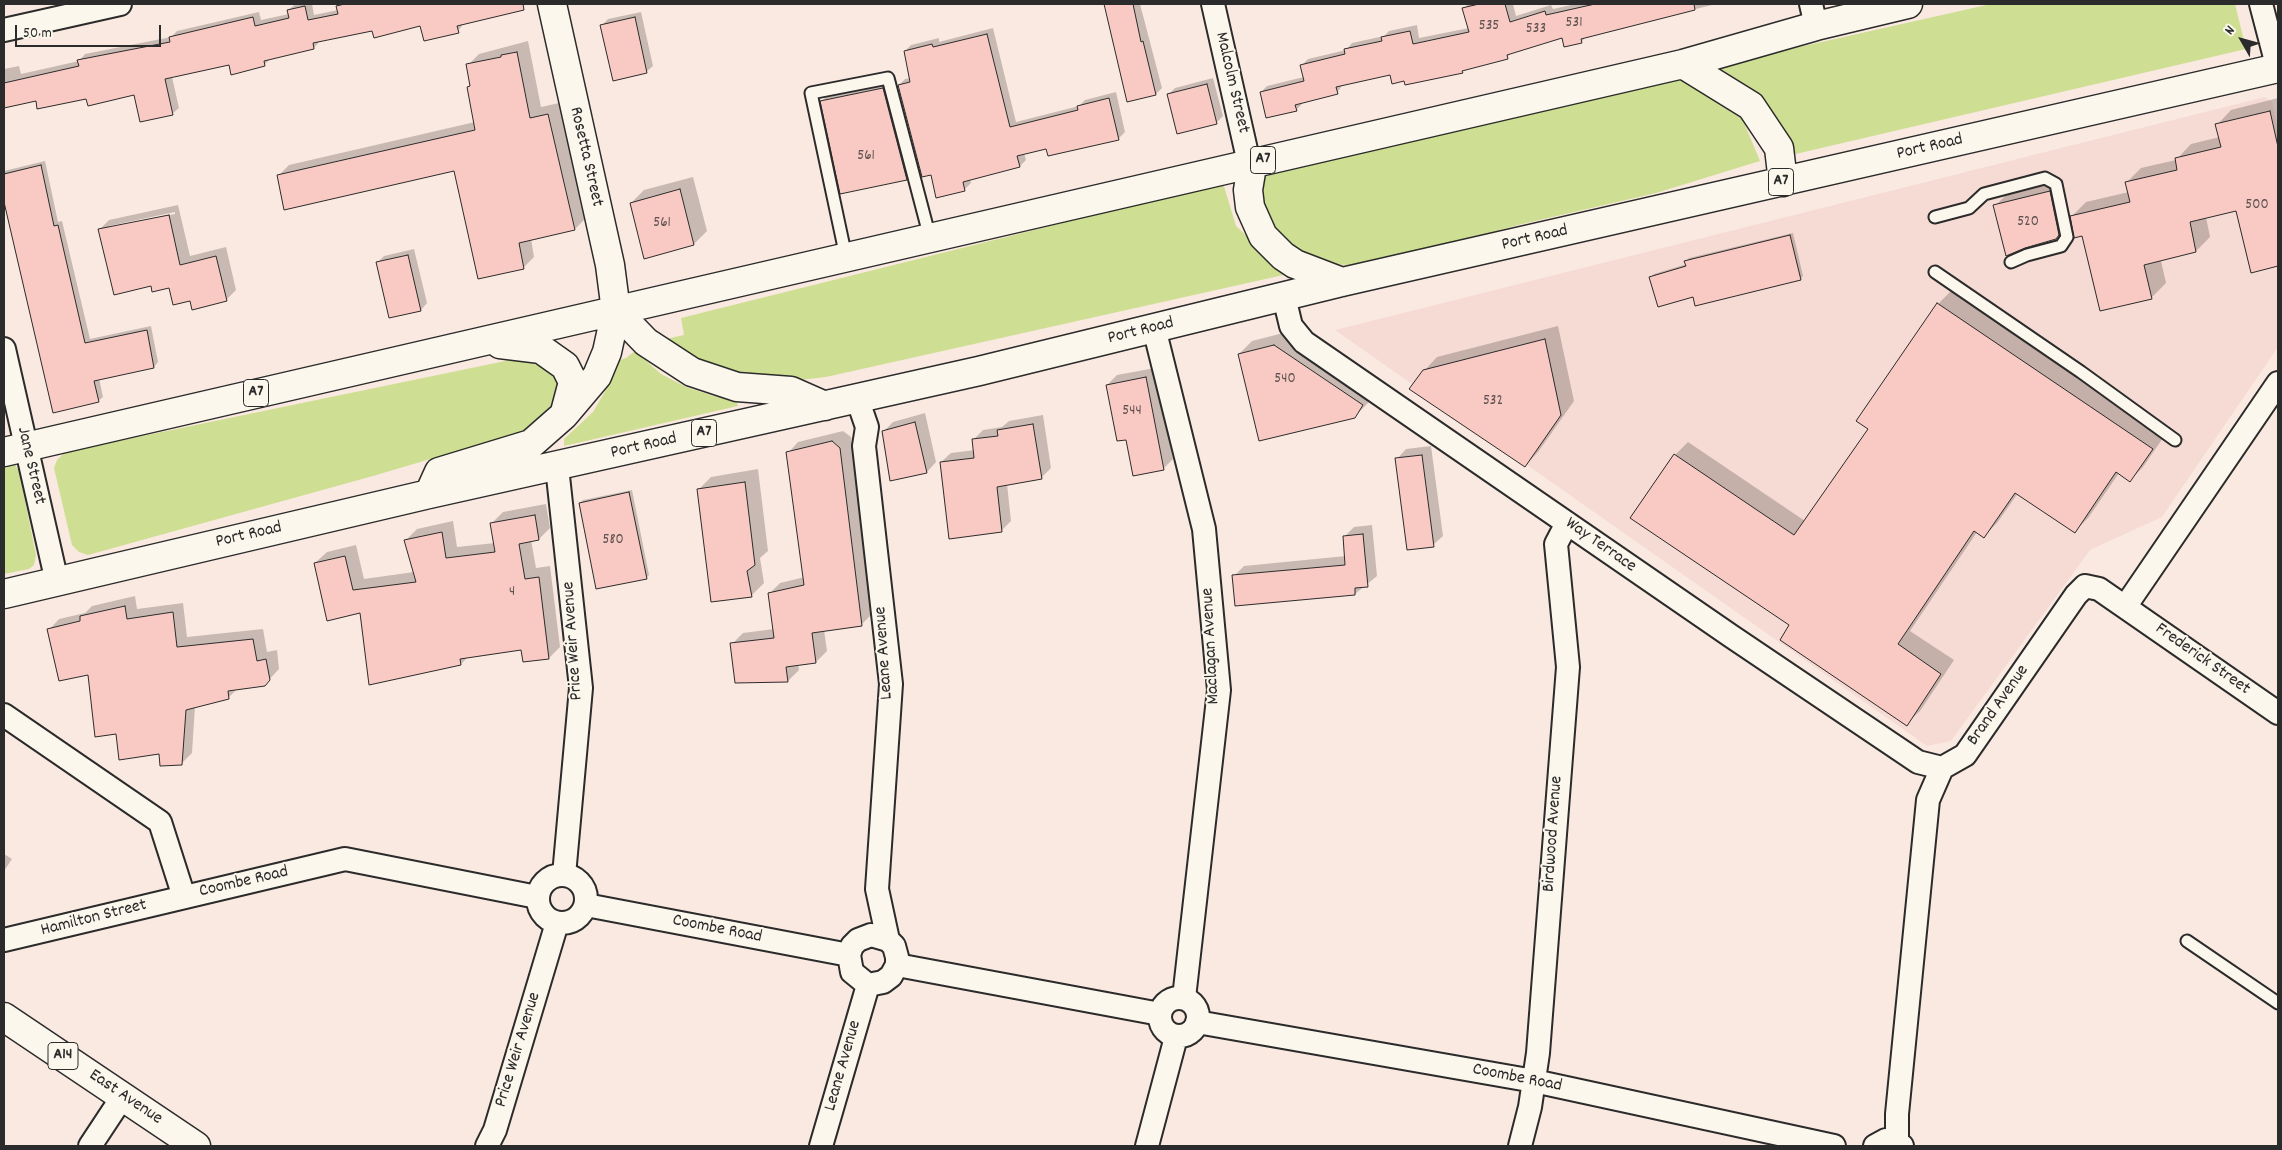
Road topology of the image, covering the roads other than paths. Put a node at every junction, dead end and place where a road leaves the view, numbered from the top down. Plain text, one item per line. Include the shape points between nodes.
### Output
1 (120, 4) edge
2 (552, 4) edge
3 (1213, 4) edge
4 (1908, 4) edge
5 (2261, 4) edge
6 (1814, 15) edge
7 (4, 30) edge
8 (1682, 64) junction
9 (2278, 69) edge
10 (1249, 163) junction
11 (1783, 182) junction
12 (1935, 217) dead end
13 (930, 238) junction
14 (846, 257) junction
15 (2011, 262) dead end
16 (1935, 272) dead end
17 (1342, 282) junction
18 (1284, 297) junction
19 (616, 311) junction
20 (1154, 328) junction
21 (486, 340) junction
22 (4, 349) edge
23 (2278, 383) edge
24 (857, 398) junction
25 (825, 406) junction
26 (564, 415) junction
27 (2175, 440) dead end
28 (15, 449) edge
29 (558, 467) junction
30 (429, 494) junction
31 (1567, 523) junction
32 (58, 582) junction
33 (4, 594) edge
34 (2125, 607) junction
35 (2278, 713) edge
36 (4, 715) edge
37 (1942, 768) junction
38 (564, 875) junction
39 (184, 897) junction
40 (537, 897) junction
41 (586, 905) junction
42 (557, 923) junction
43 (4, 940) edge
44 (888, 940) junction
45 (2187, 941) dead end
46 (849, 955) junction
47 (897, 965) junction
48 (868, 985) junction
49 (1184, 998) junction
50 (2278, 1003) edge
51 (1160, 1014) junction
52 (4, 1017) edge
53 (1197, 1022) junction
54 (1176, 1037) junction
55 (1534, 1081) junction
56 (123, 1096) junction
57 (1899, 1144) edge
58 (90, 1146) edge
59 (196, 1146) edge
60 (487, 1146) edge
61 (821, 1146) edge
62 (1147, 1146) edge
63 (1520, 1146) edge
64 (1834, 1146) edge
65 (1875, 1146) edge

1 - 7 street
2 - 19 main road, Rosetta Street via 610,266
3 - 10 street, Malcolm Street
4 - 6 main road, A7
5 - 9 street
6 - 8 main road, A7
8 - 10 main road, A7
8 - 11 main road via 1751,106 1779,148
9 - 11 main road, Port Road / A7
10 - 13 main road, A7
10 - 17 main road via 1250,207 1263,236 1294,264
11 - 17 main road, Port Road / A7
12 - 15 lane via 1969,208 1984,194 2046,178 2056,184 2067,237 2061,246
13 - 14 main road, A7
13 - 14 lane via 888,78 811,94
14 - 19 main road, A7
16 - 27 lane
17 - 18 main road, Port Road / A7
18 - 20 main road, Port Road / A7
18 - 31 street, Way Terrace via 1290,326 1304,342
19 - 21 main road, A7
19 - 25 main road via 646,342 692,372 737,387 791,391
19 - 26 main road, Rosetta Street via 607,352 597,376
20 - 24 main road, Port Road / A7
20 - 49 street, Maclagan Avenue via 1204,529 1219,690
21 - 26 main road via 512,347 541,349 565,366 573,382
21 - 28 main road, A7
22 - 28 street, Jane Street
23 - 34 street
24 - 25 main road, Port Road / A7
24 - 44 street, Leane Avenue via 867,427 864,446 891,684 877,889
25 - 29 main road, Port Road / A7
26 - 30 main road, Rosetta Street via 531,444 439,472
28 - 32 street, Jane Street
29 - 30 main road, Port Road / A7
29 - 38 street, Price Weir Avenue via 581,688
30 - 32 main road, Port Road / A7
31 - 37 street, Way Terrace via 1918,762
31 - 55 street, Birdwood Avenue via 1556,544 1568,668
32 - 33 main road, Port Road / A7
34 - 35 street, Frederick Street
34 - 37 street, Brand Avenue via 2099,589 2085,586 2080,590 1965,754
36 - 39 street, Coombe Road via 160,822
37 - 57 street via 1928,800 1896,1114
38 - 40 street via 548,879
38 - 41 street via 580,882
39 - 40 street, Coombe Road via 344,859
39 - 43 street, Hamilton Street
40 - 42 street via 540,912
41 - 42 street via 574,921
41 - 46 street, Coombe Road
42 - 60 street, Price Weir Avenue via 495,1130
44 - 46 street via 878,935 864,937 852,946
44 - 47 street via 894,946
45 - 50 lane
46 - 48 street via 852,972
47 - 48 street via 883,982
47 - 51 street
48 - 61 street, Leane Avenue
49 - 51 street via 1164,1004
49 - 53 street via 1195,1006
51 - 54 street via 1164,1030
52 - 56 main road, East Avenue / A14
53 - 54 street via 1190,1033
53 - 55 street, Coombe Road
54 - 62 street
55 - 63 street, Birdwood Avenue
55 - 64 street, Coombe Road
56 - 58 street
56 - 59 main road, East Avenue / A14
57 - 65 street via 1886,1140

